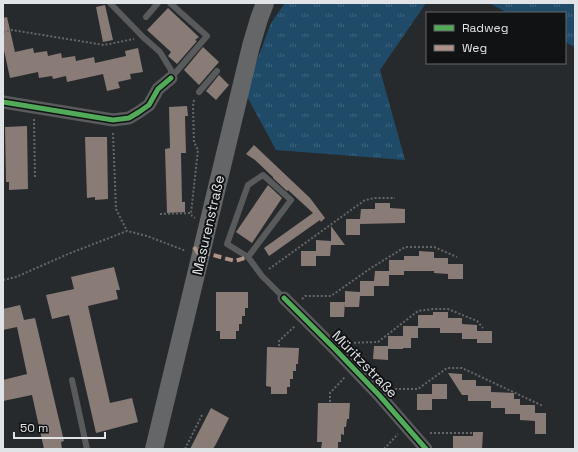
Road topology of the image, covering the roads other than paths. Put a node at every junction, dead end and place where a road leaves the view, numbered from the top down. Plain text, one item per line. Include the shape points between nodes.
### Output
1 (110, 3) edge
2 (158, 3) edge
3 (170, 3) edge
4 (265, 3) edge
5 (146, 17) dead end
6 (216, 71) dead end
7 (171, 78) junction
8 (197, 93) road end
9 (3, 102) edge
10 (248, 257) junction
11 (288, 303) joint
12 (72, 380) dead end
13 (423, 445) edge
14 (87, 449) edge
15 (154, 449) edge

1 - 7 lane via 160,52 171,70
2 - 5 lane
3 - 7 lane via 206,36
4 - 15 main road, Masurenstraße via 251,46
6 - 8 lane
7 - 9 street via 158,89 149,105 129,118 113,120
10 - 10 lane via 227,244 248,184 263,175 291,200
10 - 11 lane
11 - 13 street, Müritzstraße via 379,395
12 - 14 lane

